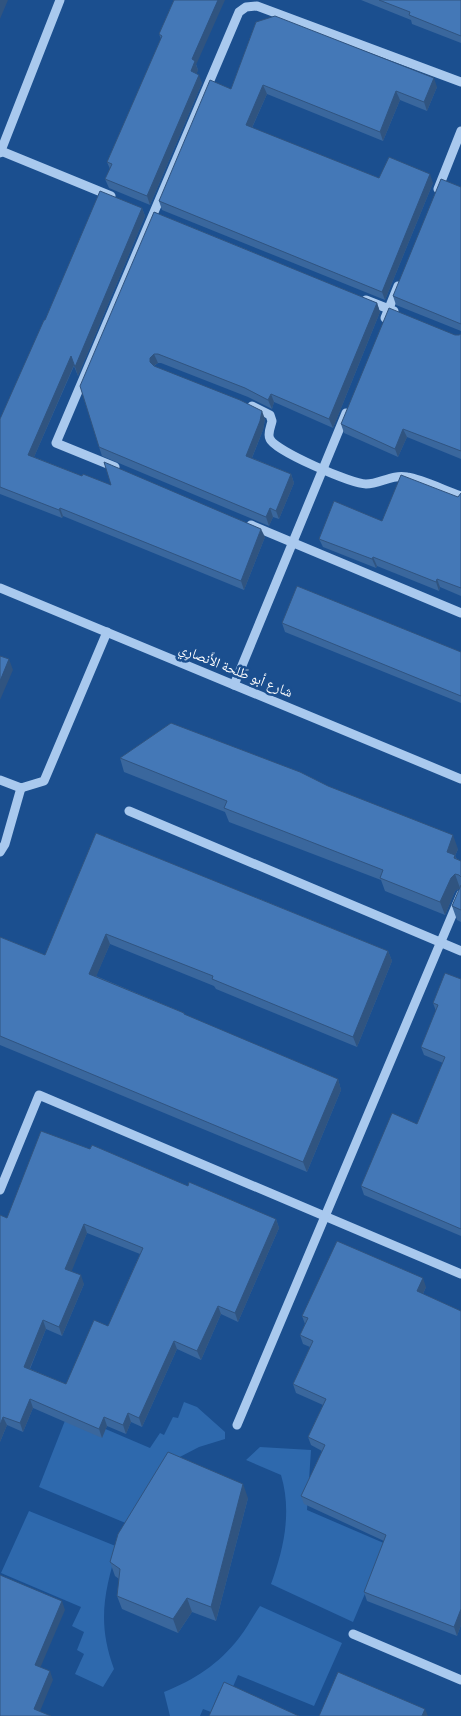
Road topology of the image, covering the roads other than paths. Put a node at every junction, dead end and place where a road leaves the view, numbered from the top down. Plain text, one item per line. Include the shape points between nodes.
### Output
1 (60, 0) edge
2 (461, 82) edge
3 (461, 131) edge
4 (0, 152) edge
5 (436, 193) edge
6 (118, 199) edge
7 (148, 211) junction
8 (161, 216) edge
9 (403, 273) edge
10 (361, 298) edge
11 (388, 309) junction
12 (407, 316) edge
13 (381, 327) edge
14 (246, 403) edge
15 (348, 407) edge
16 (322, 469) junction
17 (120, 470) edge
18 (461, 496) edge
19 (239, 519) edge
20 (294, 542) junction
21 (0, 588) edge
22 (461, 613) edge
23 (107, 632) junction
24 (234, 685) junction
25 (461, 779) edge
26 (0, 780) edge
27 (21, 788) junction
28 (128, 811) dead end
29 (0, 852) edge
30 (461, 894) edge
31 (441, 942) junction
32 (461, 950) edge
33 (0, 1190) edge
34 (325, 1216) junction
35 (461, 1274) edge
36 (238, 1425) dead end
37 (353, 1634) dead end
38 (461, 1680) edge

1 - 4 street
2 - 7 street via 257,6 246,7 239,12
3 - 5 street
4 - 6 street
7 - 8 street
7 - 17 street via 56,443
9 - 11 street
10 - 11 street
11 - 12 street
11 - 13 street
14 - 16 street via 270,415 269,435 273,444
15 - 16 street
16 - 18 street via 356,483 368,484 393,476 407,476
16 - 20 street
19 - 20 street
20 - 22 street
20 - 24 street
21 - 23 street, شارع أبو طَلحة الأَنصارِي
23 - 24 street, شارع أبو طَلحة الأَنصارِي
23 - 27 street via 44,781
24 - 25 street, شارع أبو طَلحة الأَنصارِي
26 - 27 street
27 - 29 street
28 - 31 street
30 - 31 street
31 - 32 street
31 - 34 street
33 - 34 street via 39,1095
34 - 35 street
34 - 36 street
37 - 38 street

